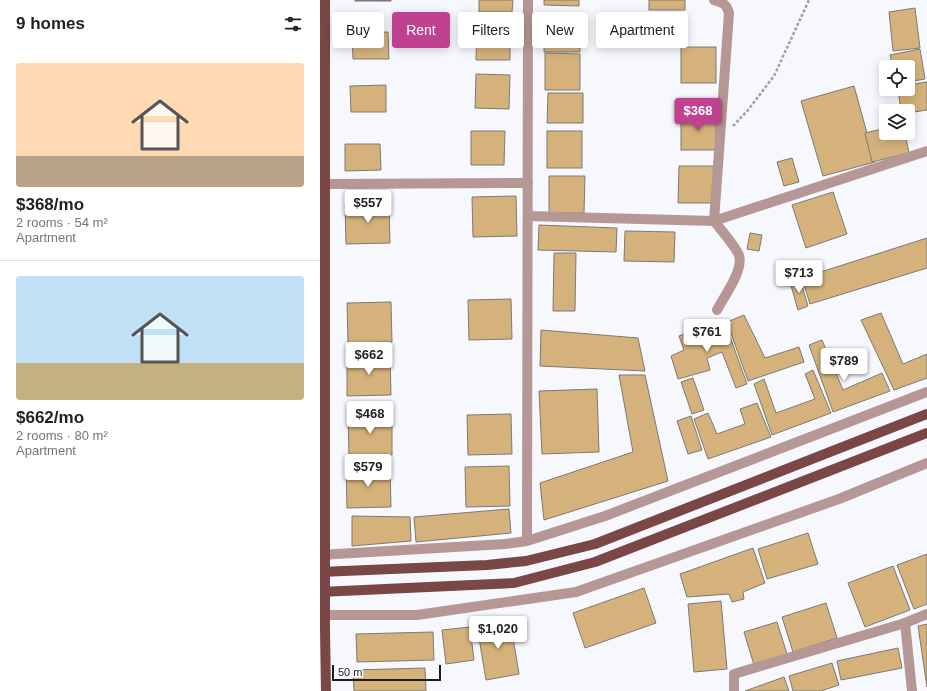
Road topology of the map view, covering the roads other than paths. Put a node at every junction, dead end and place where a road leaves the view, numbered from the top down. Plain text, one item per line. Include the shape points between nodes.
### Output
1 (325, 0) edge
2 (528, 0) edge
3 (714, 0) edge
4 (927, 151) edge
5 (528, 183) junction
6 (326, 184) junction
7 (528, 216) junction
8 (714, 221) junction
9 (323, 235) edge
10 (717, 310) dead end
11 (927, 392) edge
12 (927, 414) edge
13 (927, 433) edge
14 (927, 463) edge
15 (527, 540) junction
16 (322, 555) edge
17 (323, 572) edge
18 (323, 592) edge
19 (927, 614) edge
20 (323, 615) edge
21 (905, 623) junction
22 (326, 691) edge
23 (734, 691) edge
24 (912, 691) edge

1 - 6 main road
2 - 5 street
3 - 8 street via 721,1 727,6 729,13
4 - 8 street
5 - 6 street
5 - 7 street
6 - 9 main road
7 - 8 street
7 - 15 street
8 - 10 street via 739,254 741,263
9 - 16 main road
11 - 15 street via 605,516
12 - 17 main road via 594,544 526,561
13 - 18 main road via 595,562 514,583
14 - 20 street via 839,499 576,592 417,616
15 - 16 street via 505,544
16 - 17 main road
17 - 18 main road
18 - 20 main road
19 - 21 street
20 - 22 main road
21 - 23 street via 734,674
21 - 24 street

